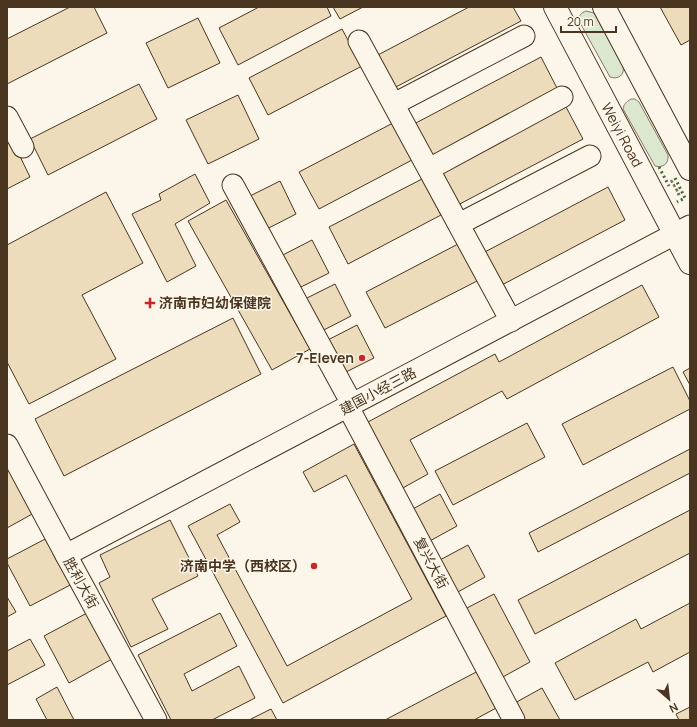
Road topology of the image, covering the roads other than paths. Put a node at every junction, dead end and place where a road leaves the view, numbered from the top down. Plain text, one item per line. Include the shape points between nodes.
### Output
1 (555, 7) edge
2 (604, 7) edge
3 (524, 36) dead end
4 (359, 41) dead end
5 (562, 97) dead end
6 (394, 104) junction
7 (7, 117) edge
8 (23, 147) dead end
9 (590, 156) dead end
10 (429, 169) junction
11 (690, 169) edge
12 (233, 186) dead end
13 (459, 224) junction
14 (682, 231) edge
15 (690, 263) edge
16 (511, 321) junction
17 (350, 405) junction
18 (7, 445) edge
19 (66, 555) junction
20 (156, 720) edge
21 (514, 720) edge

1 - 14 main road, Weiyi Road
2 - 11 main road
3 - 6 street
4 - 6 street
5 - 10 street
6 - 10 street
7 - 8 street
9 - 13 street
10 - 13 street
12 - 17 street, 复兴大街
13 - 16 street
14 - 15 main road, Weiyi Road
14 - 16 street, 建国小经三路
16 - 17 street, 建国小经三路
17 - 19 street, 建国小经三路
17 - 21 street, 复兴大街
18 - 19 street, 胜利大街
19 - 20 street, 胜利大街

